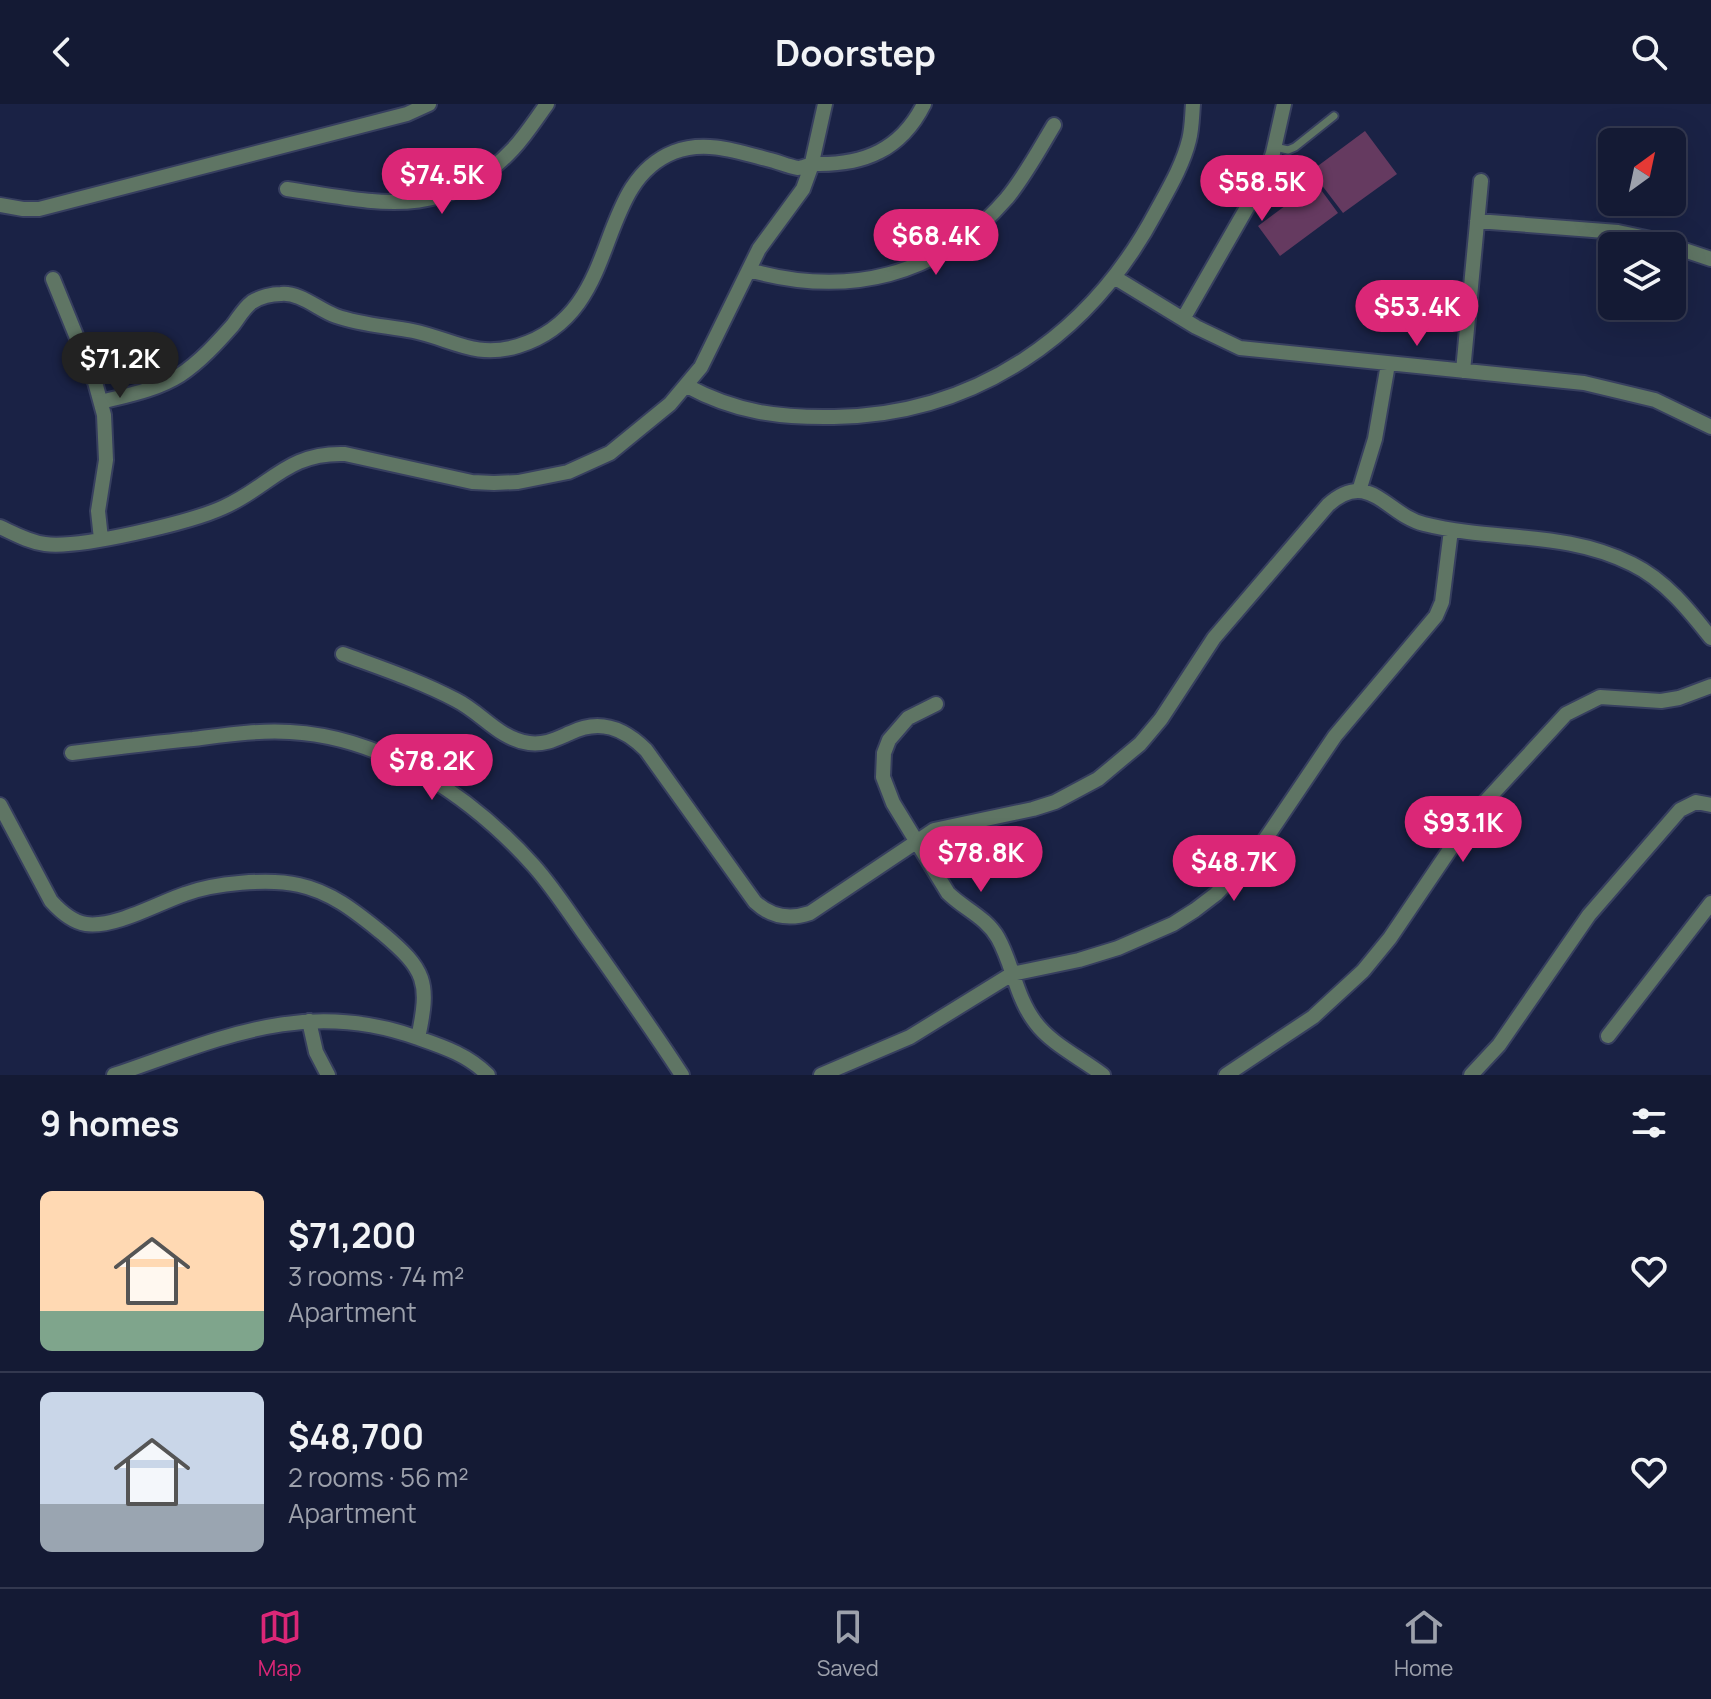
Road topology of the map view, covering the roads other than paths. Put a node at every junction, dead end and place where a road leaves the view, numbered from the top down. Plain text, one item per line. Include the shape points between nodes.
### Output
1 (429, 104) edge
2 (547, 104) edge
3 (825, 104) edge
4 (924, 104) edge
5 (1193, 104) edge
6 (1284, 104) edge
7 (1334, 116) dead end
8 (1054, 125) dead end
9 (1275, 147) junction
10 (811, 164) junction
11 (1481, 181) dead end
12 (287, 189) dead end
13 (0, 205) edge
14 (1477, 221) junction
15 (1711, 259) edge
16 (749, 270) junction
17 (1114, 277) junction
18 (53, 279) dead end
19 (1183, 319) junction
20 (1388, 364) junction
21 (1463, 371) junction
22 (687, 386) junction
23 (101, 402) junction
24 (1711, 427) edge
25 (1359, 491) junction
26 (0, 527) edge
27 (1451, 530) junction
28 (101, 539) junction
29 (1711, 638) edge
30 (343, 654) dead end
31 (1711, 686) edge
32 (936, 704) dead end
33 (72, 753) dead end
34 (0, 805) edge
35 (1711, 805) edge
36 (916, 841) junction
37 (1711, 903) edge
38 (1012, 974) junction
39 (309, 1021) junction
40 (1608, 1036) dead end
41 (418, 1038) junction
42 (114, 1075) edge
43 (328, 1075) edge
44 (488, 1075) edge
45 (682, 1075) edge
46 (821, 1075) edge
47 (1103, 1075) edge
48 (1226, 1075) edge
49 (1471, 1075) edge

1 - 13 street via 39,209
2 - 12 street via 493,169 438,198 377,202
3 - 10 street
4 - 10 street via 903,133 869,157
5 - 17 street via 1182,158 1142,238
6 - 9 street
7 - 9 lane via 1295,147
8 - 16 street via 1007,198 974,231 929,259 881,277 826,284
9 - 19 street via 1253,200
10 - 16 street via 803,189
10 - 23 street via 798,168 699,146 654,162 611,231 579,305 542,337 516,347 457,347 416,332 360,324 283,293 249,304 181,374 148,391
11 - 14 street
14 - 15 street via 1618,232
14 - 21 street
16 - 22 street
17 - 19 street
17 - 22 street via 1055,339 1025,361 943,401 866,417 810,417 731,406
18 - 23 street
19 - 20 street via 1240,348
20 - 21 street
20 - 25 street via 1375,439
21 - 24 street via 1618,390 1655,400
22 - 28 street via 610,453 568,472 518,482 472,482 326,454 287,466 225,507
23 - 28 street via 107,439 98,511
25 - 27 street via 1386,500 1405,518
25 - 36 street via 1328,505 1214,638 1161,719 1098,779 1055,802 934,830
26 - 28 street via 47,545
27 - 29 street via 1576,543 1607,552 1660,583
27 - 38 street via 1436,616 1335,736 1274,829 1235,874 1195,910 1147,937 1079,960
30 - 36 street via 459,701 498,731 529,743 546,743 594,726 625,733 646,750 755,902 773,914 810,913
31 - 48 street via 1661,701 1600,697 1566,714 1474,814 1363,971 1313,1017
32 - 36 street via 908,718 884,753 886,787
33 - 45 street via 292,732 400,760 458,798 533,865
34 - 41 street via 51,901 85,924 119,919 189,892 235,885 297,884 326,893 407,954 420,973 425,990
35 - 49 street via 1696,802 1680,810 1589,915 1499,1045
36 - 38 street via 948,893 996,935
37 - 40 street
38 - 46 street via 910,1037
38 - 47 street via 1044,1034
39 - 41 street via 371,1025
39 - 42 street via 250,1030
39 - 43 street
41 - 44 street via 465,1057

